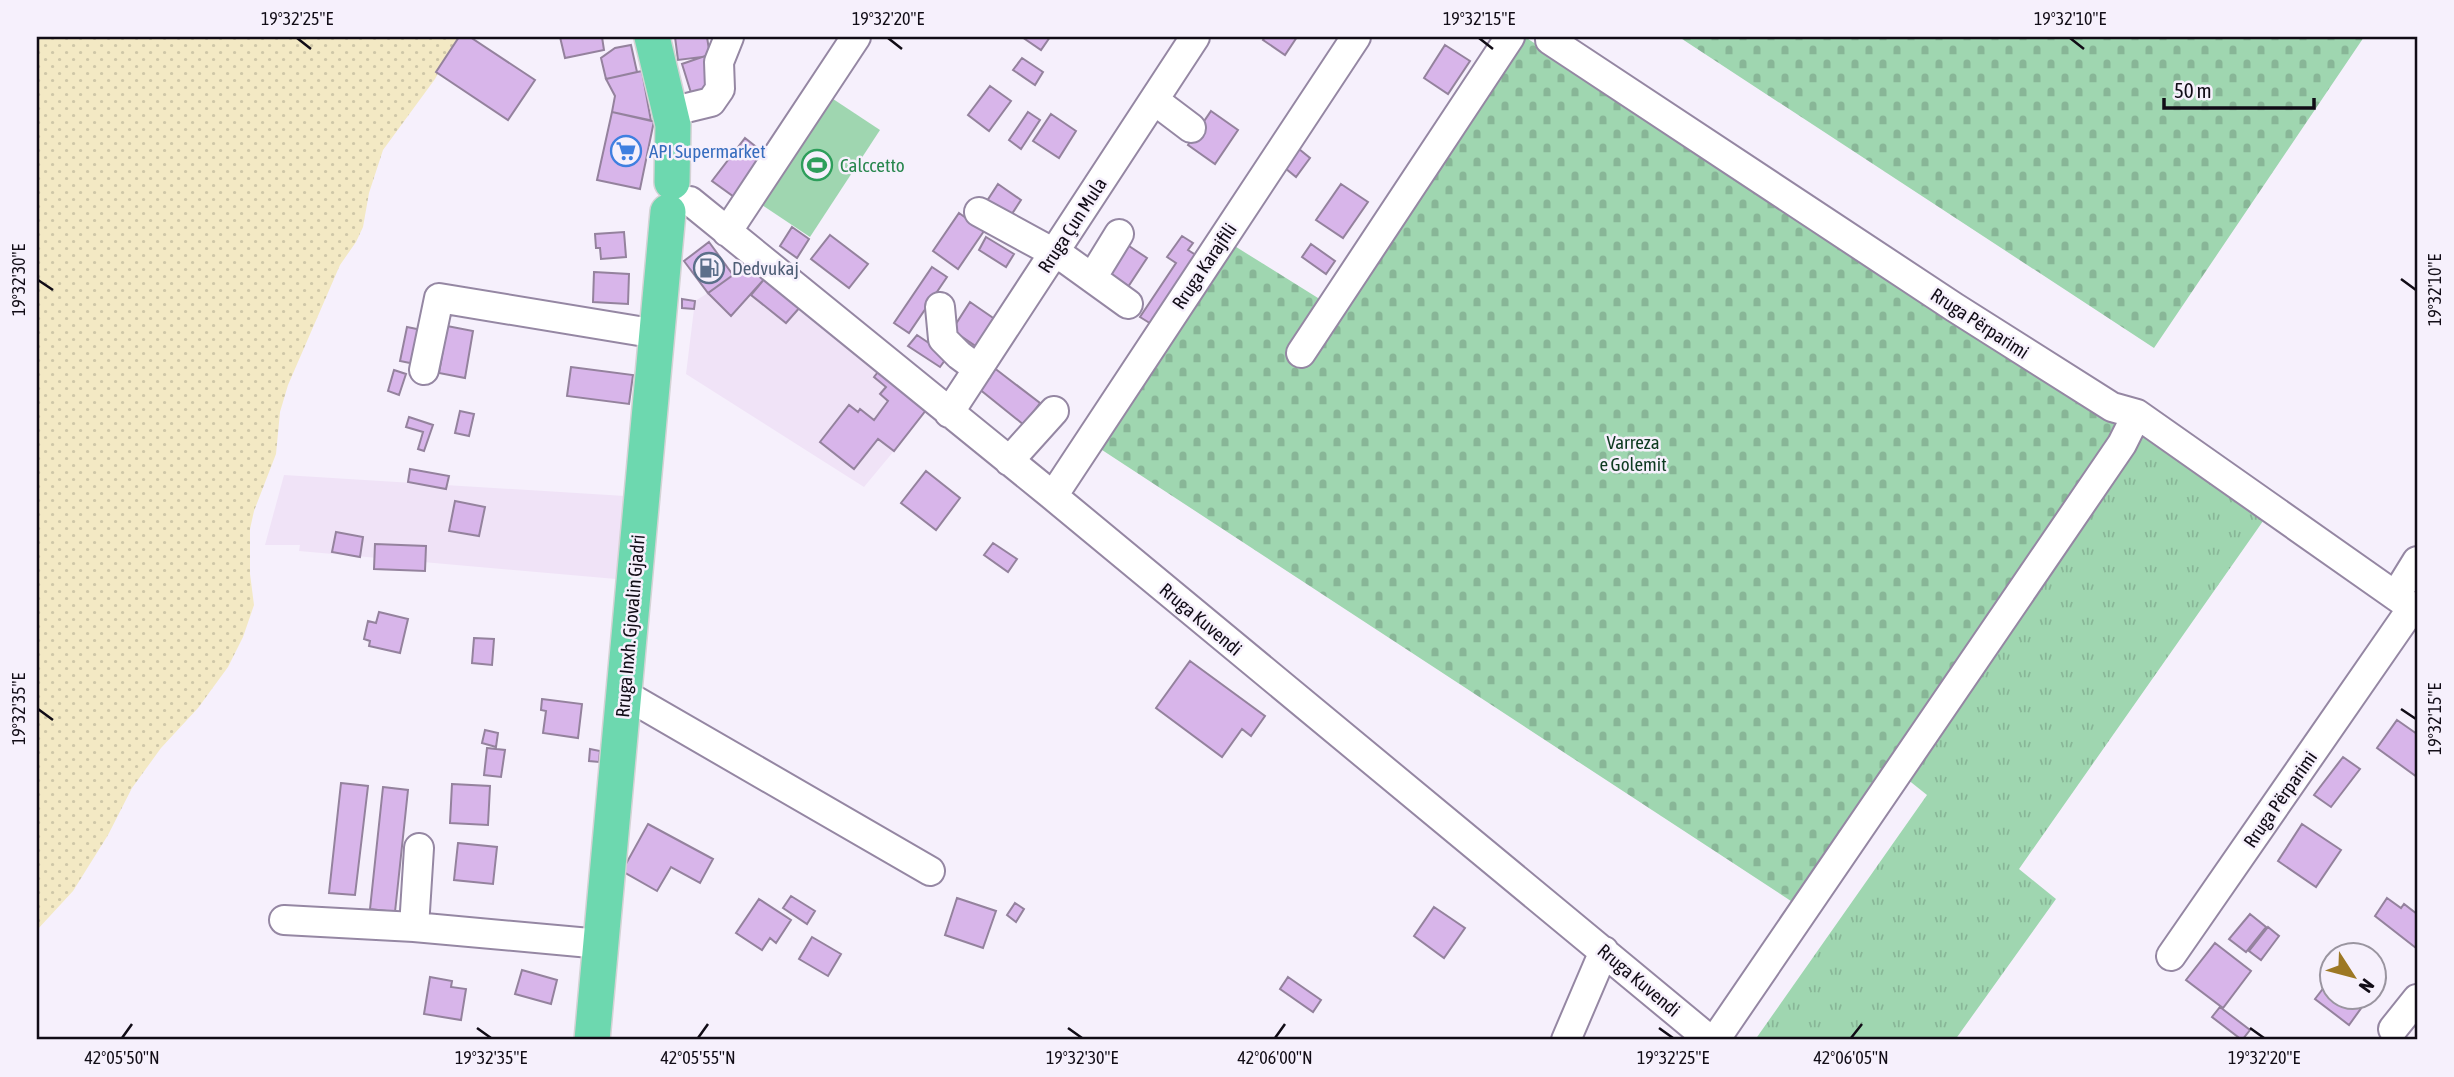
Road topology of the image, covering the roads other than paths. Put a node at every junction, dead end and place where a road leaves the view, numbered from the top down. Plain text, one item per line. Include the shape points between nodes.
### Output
1 (652, 37) edge
2 (729, 37) edge
3 (856, 37) edge
4 (1195, 37) edge
5 (1356, 37) edge
6 (1510, 37) edge
7 (1550, 37) edge
8 (1154, 100) junction
9 (670, 112) junction
10 (1192, 128) dead end
11 (677, 198) junction
12 (979, 212) dead end
13 (727, 232) junction
14 (1119, 234) dead end
15 (1053, 254) junction
16 (1092, 278) junction
17 (1128, 304) dead end
18 (940, 307) dead end
19 (657, 334) junction
20 (1301, 353) dead end
21 (978, 369) junction
22 (425, 370) dead end
23 (1054, 411) dead end
24 (949, 413) junction
25 (2137, 414) junction
26 (1009, 461) junction
27 (1053, 496) junction
28 (2417, 561) edge
29 (2408, 605) edge
30 (624, 694) junction
31 (419, 848) dead end
32 (930, 871) dead end
33 (284, 920) dead end
34 (414, 927) junction
35 (601, 944) junction
36 (1604, 951) junction
37 (2171, 956) dead end
38 (2417, 999) edge
39 (2393, 1029) dead end
40 (592, 1040) edge
41 (1566, 1040) edge
42 (1713, 1040) edge

1 - 9 main road, Rruga Inxh. Gjovalin Gjadri
2 - 9 street via 719,62 720,89 711,102
3 - 13 street
4 - 8 street, Rruga Çun Mula
5 - 27 street, Rruga Karajfili
6 - 20 street
7 - 25 street, Rruga Përparimi via 1977,321 2112,407
8 - 10 street
8 - 15 street, Rruga Çun Mula
9 - 11 main road, Rruga Inxh. Gjovalin Gjadri
11 - 13 street, Rruga Kuvendi
11 - 19 main road, Rruga Inxh. Gjovalin Gjadri
12 - 15 street
13 - 24 street, Rruga Kuvendi
14 - 16 street
15 - 16 street
15 - 21 street, Rruga Çun Mula
16 - 17 street
18 - 21 street via 943,339
19 - 22 street via 439,298
19 - 30 main road, Rruga Inxh. Gjovalin Gjadri
21 - 24 street, Rruga Çun Mula
23 - 26 street
24 - 26 street, Rruga Kuvendi
25 - 29 street, Rruga Përparimi
25 - 42 street via 2122,444
26 - 27 street, Rruga Kuvendi
27 - 36 street, Rruga Kuvendi
28 - 29 street
29 - 37 street, Rruga Përparimi
30 - 32 street
30 - 35 main road, Rruga Inxh. Gjovalin Gjadri
31 - 34 street
33 - 34 street
34 - 35 street
35 - 40 main road, Rruga Inxh. Gjovalin Gjadri
36 - 41 street
36 - 42 street, Rruga Kuvendi
38 - 39 street

